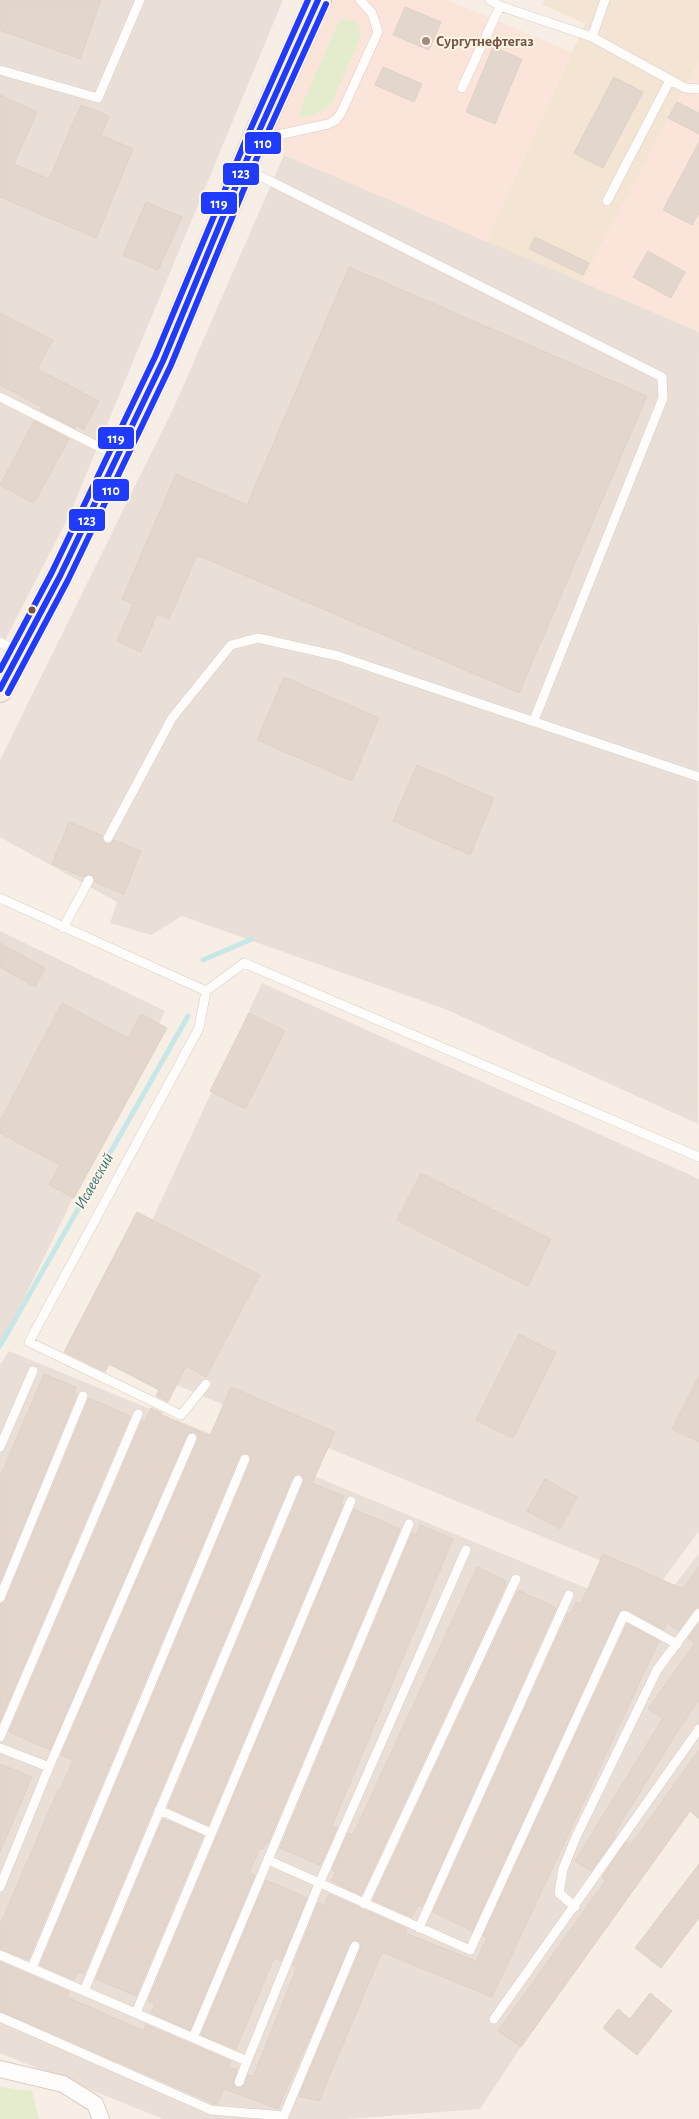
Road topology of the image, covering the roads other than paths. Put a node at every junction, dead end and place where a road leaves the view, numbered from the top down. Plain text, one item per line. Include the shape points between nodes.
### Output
1 (140, 0) edge
2 (318, 0) edge
3 (360, 0) edge
4 (490, 0) edge
5 (605, 0) edge
6 (500, 6) junction
7 (592, 37) junction
8 (0, 70) edge
9 (670, 80) junction
10 (462, 88) dead end
11 (699, 89) edge
12 (255, 140) junction
13 (243, 168) junction
14 (607, 201) dead end
15 (0, 397) edge
16 (118, 456) junction
17 (10, 648) edge
18 (0, 690) edge
19 (534, 720) junction
20 (699, 777) edge
21 (108, 838) dead end
22 (89, 880) dead end
23 (0, 898) edge
24 (63, 928) junction
25 (206, 991) junction
26 (699, 1157) edge
27 (32, 1371) dead end
28 (206, 1384) dead end
29 (83, 1396) dead end
30 (138, 1414) dead end
31 (192, 1438) dead end
32 (0, 1447) edge
33 (245, 1459) dead end
34 (298, 1480) dead end
35 (351, 1501) dead end
36 (409, 1524) dead end
37 (466, 1550) dead end
38 (516, 1578) dead end
39 (569, 1595) dead end
40 (0, 1598) edge
41 (699, 1613) edge
42 (677, 1644) junction
43 (699, 1729) edge
44 (0, 1737) edge
45 (0, 1748) edge
46 (49, 1767) junction
47 (159, 1810) junction
48 (211, 1833) junction
49 (268, 1860) junction
50 (319, 1884) junction
51 (0, 1887) edge
52 (364, 1904) junction
53 (575, 1907) junction
54 (419, 1928) junction
55 (354, 1946) dead end
56 (0, 1954) edge
57 (32, 1968) junction
58 (84, 1991) junction
59 (136, 2013) junction
60 (0, 2017) edge
61 (494, 2019) dead end
62 (193, 2038) junction
63 (247, 2061) junction
64 (0, 2069) edge
65 (239, 2082) dead end
66 (101, 2119) edge

1 - 8 lane via 98,98
2 - 12 main road
3 - 12 lane via 372,13 378,32 336,120
4 - 6 lane
5 - 7 lane
6 - 7 lane
6 - 10 lane
7 - 9 lane
9 - 11 lane via 685,88
9 - 14 lane
12 - 13 main road
13 - 16 main road via 163,361
13 - 19 lane via 662,377 664,398
15 - 16 lane
16 - 17 main road via 60,576
17 - 18 main road
19 - 20 lane
19 - 21 lane via 338,656 258,638 230,645 172,718
22 - 24 lane
23 - 24 lane
24 - 25 lane
25 - 26 lane via 244,963
25 - 28 lane via 199,1028 29,1342 181,1415
27 - 32 lane
29 - 40 lane
30 - 44 lane
31 - 46 lane
33 - 57 lane
34 - 47 lane
35 - 48 lane
36 - 49 lane
37 - 50 lane
38 - 52 lane
39 - 54 lane
41 - 42 lane
42 - 53 lane via 657,1670 576,1837 559,1893
42 - 54 lane via 624,1615 470,1950
43 - 53 lane
45 - 46 lane
46 - 51 lane
47 - 48 lane
47 - 58 lane
48 - 59 lane
49 - 50 lane
49 - 62 lane
50 - 52 lane
50 - 63 lane
52 - 54 lane
53 - 61 lane
55 - 60 lane via 284,2116 211,2110
56 - 57 lane
57 - 58 lane
58 - 59 lane
59 - 62 lane
62 - 63 lane
63 - 65 lane
64 - 66 street via 63,2084 95,2104

